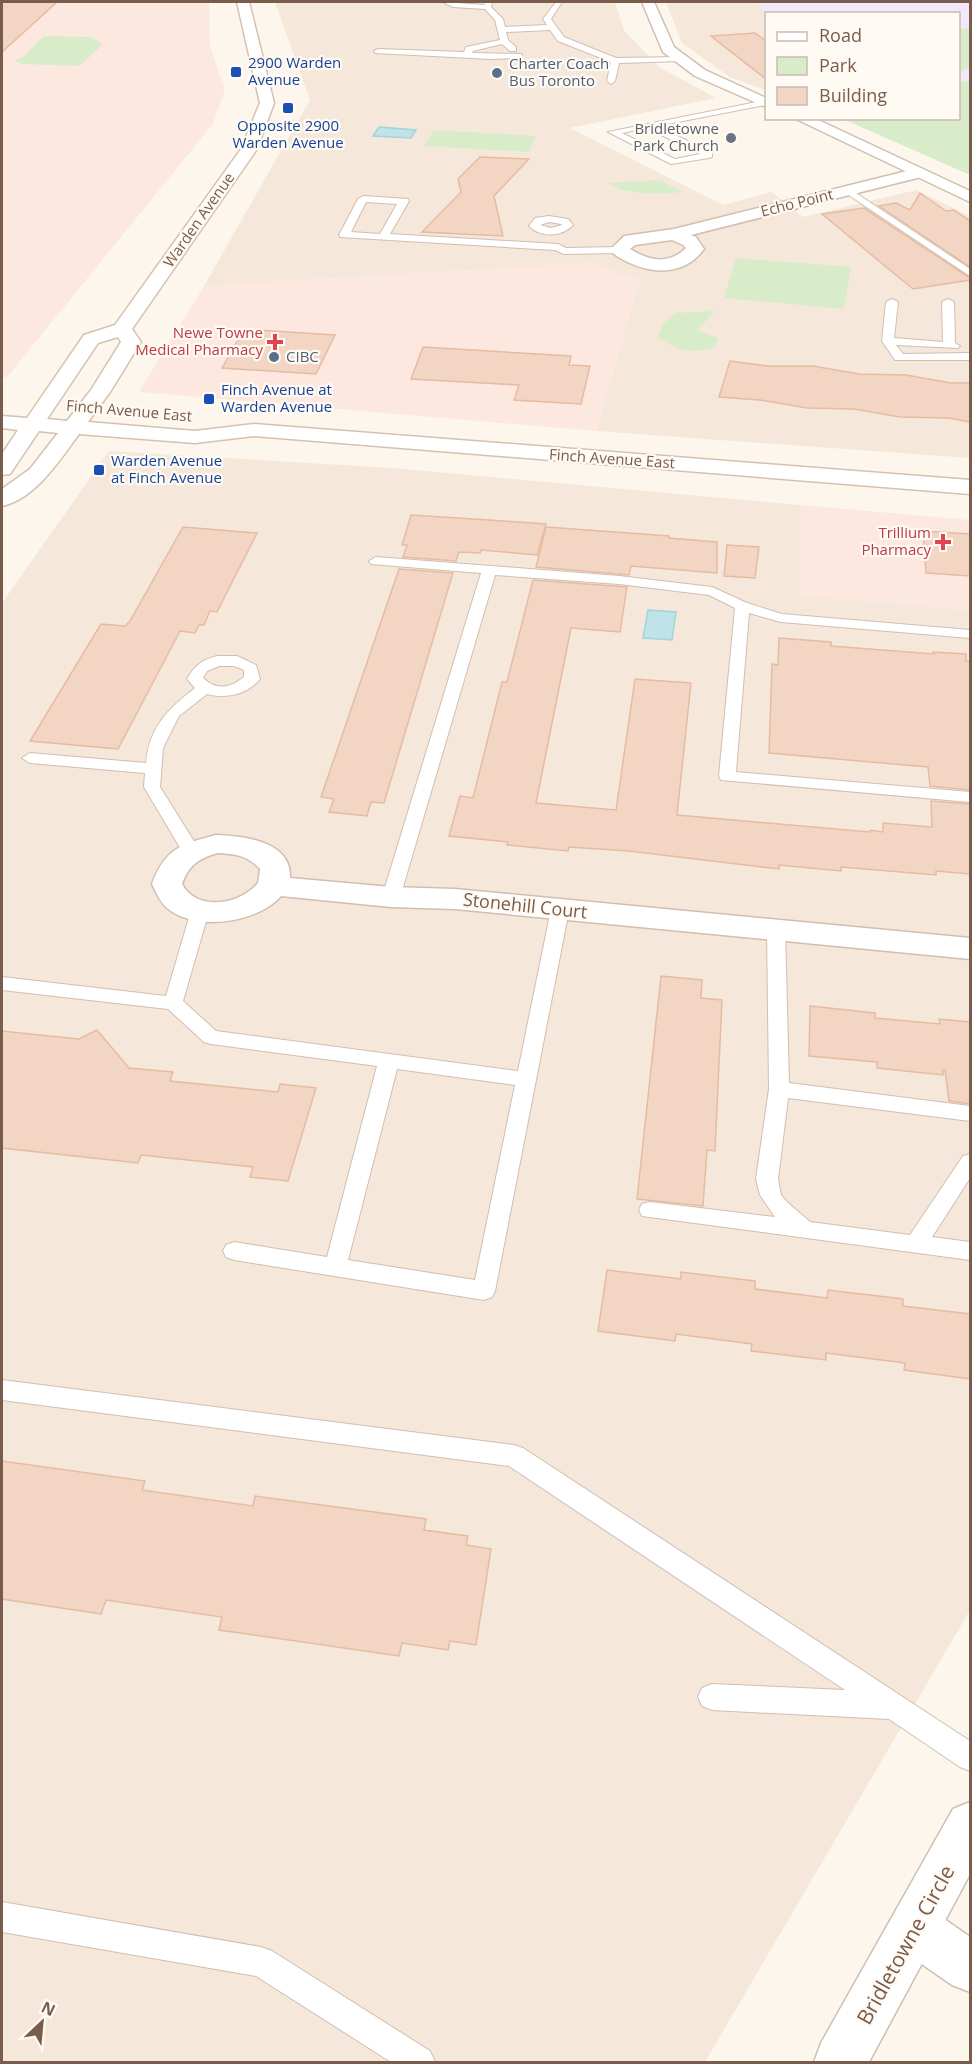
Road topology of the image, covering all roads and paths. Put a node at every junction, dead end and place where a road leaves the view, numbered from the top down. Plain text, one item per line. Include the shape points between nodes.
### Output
1 (243, 2) edge
2 (447, 2) edge
3 (559, 2) edge
4 (648, 2) edge
5 (488, 4) edge
6 (499, 20) junction
7 (508, 20) dead end
8 (518, 20) dead end
9 (547, 20) junction
10 (553, 27) junction
11 (501, 30) junction
12 (504, 41) junction
13 (378, 51) dead end
14 (468, 55) junction
15 (681, 59) junction
16 (615, 61) junction
17 (611, 81) dead end
18 (765, 103) edge
19 (765, 103) edge
20 (805, 120) edge
21 (648, 125) junction
22 (919, 173) junction
23 (847, 190) junction
24 (970, 197) edge
25 (555, 231) dead end
26 (674, 234) junction
27 (383, 237) junction
28 (430, 249) dead end
29 (561, 249) junction
30 (620, 250) junction
31 (970, 273) edge
32 (892, 302) dead end
33 (948, 302) dead end
34 (122, 328) junction
35 (888, 341) junction
36 (949, 345) junction
37 (970, 347) edge
38 (970, 357) edge
39 (25, 403) dead end
40 (48, 404) junction
41 (98, 408) junction
42 (199, 416) dead end
43 (2, 422) edge
44 (33, 425) junction
45 (72, 428) junction
46 (254, 430) junction
47 (2, 469) edge
48 (970, 487) edge
49 (2, 499) edge
50 (376, 561) dead end
51 (488, 571) junction
52 (742, 606) junction
53 (970, 634) edge
54 (203, 689) dead end
55 (30, 758) dead end
56 (153, 769) junction
57 (970, 797) edge
58 (191, 851) junction
59 (273, 886) junction
60 (391, 897) junction
61 (560, 910) junction
62 (200, 911) junction
63 (776, 930) junction
64 (970, 949) edge
65 (2, 984) edge
66 (173, 1003) junction
67 (389, 1060) junction
68 (526, 1079) junction
69 (779, 1089) junction
70 (970, 1113) edge
71 (970, 1162) edge
72 (650, 1209) dead end
73 (806, 1230) junction
74 (915, 1245) junction
75 (234, 1251) dead end
76 (970, 1251) edge
77 (335, 1267) junction
78 (2, 1390) edge
79 (712, 1697) dead end
80 (893, 1707) junction
81 (970, 1756) edge
82 (970, 1826) edge
83 (2, 1917) edge
84 (915, 1929) junction
85 (970, 1967) edge
86 (417, 2062) edge
87 (840, 2062) edge

1 - 34 main road, Warden Avenue via 267,103 249,149
2 - 5 lane
3 - 9 lane
4 - 15 main road via 668,49
5 - 6 lane
6 - 7 lane
6 - 11 lane
8 - 9 lane
9 - 10 lane
10 - 11 lane
10 - 16 lane via 561,39
11 - 12 lane
12 - 14 lane via 469,49
12 - 14 lane via 522,58
13 - 14 lane
15 - 16 lane
15 - 18 main road via 700,73
16 - 17 lane
19 - 21 lane
20 - 22 main road
21 - 21 lane via 613,132 674,162 709,154
22 - 23 main road, Echo Point
22 - 24 main road
23 - 26 main road, Echo Point
23 - 31 lane
25 - 29 lane
26 - 30 main road, Echo Point via 630,240
26 - 30 main road via 690,241 695,249 686,260 668,266 639,262
27 - 27 lane via 344,235 363,199 404,201
27 - 29 lane
28 - 29 lane via 535,255
29 - 30 lane
32 - 35 lane
33 - 36 lane
34 - 40 main road via 92,339
34 - 41 main road via 131,342 100,392
35 - 36 lane
35 - 38 lane via 898,358
36 - 37 lane
39 - 40 main road, Finch Avenue East
40 - 41 main road, Finch Avenue East
40 - 44 main road
41 - 45 main road
42 - 46 main road, Finch Avenue East
43 - 44 main road, Finch Avenue East
44 - 45 main road, Finch Avenue East
44 - 47 main road
45 - 46 main road, Finch Avenue East via 195,437
45 - 49 main road via 38,474
46 - 48 main road, Finch Avenue East
50 - 51 lane
51 - 52 lane via 712,591
51 - 60 lane
52 - 53 lane via 781,618
52 - 57 lane via 727,776
54 - 56 lane via 172,714 155,748
55 - 56 lane
56 - 58 lane via 152,787
58 - 59 main road via 216,844 243,845 264,853 275,868
58 - 62 main road via 172,866 167,884 177,901
59 - 60 main road, Stonehill Court
59 - 62 main road via 244,908
60 - 61 main road, Stonehill Court via 455,898
61 - 63 main road, Stonehill Court
61 - 68 lane
62 - 66 lane
63 - 64 main road, Stonehill Court
63 - 69 lane
65 - 66 lane
66 - 67 lane via 211,1037
67 - 68 lane
67 - 77 lane
68 - 77 lane via 484,1290
69 - 70 lane
69 - 73 lane via 768,1193 787,1217
71 - 74 lane
72 - 73 lane
73 - 74 lane
74 - 76 lane
75 - 77 lane
78 - 80 lane via 514,1456
79 - 80 lane
80 - 81 lane
82 - 84 main road, Bridletowne Circle
83 - 86 lane via 261,1962
84 - 85 main road
84 - 87 main road, Bridletowne Circle

